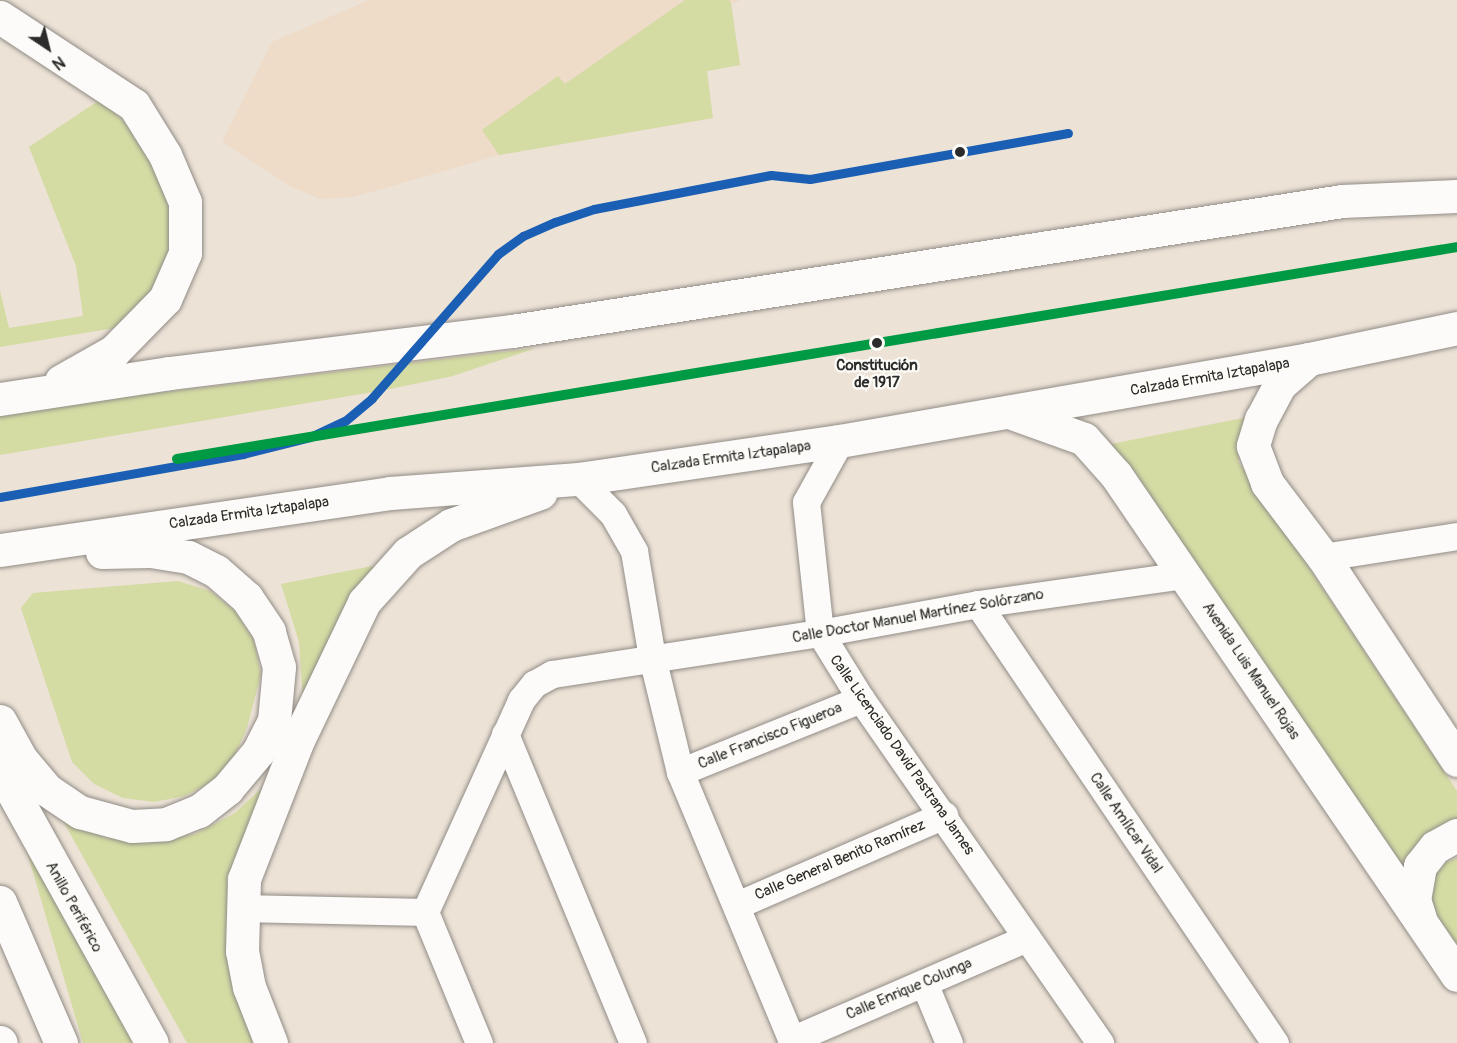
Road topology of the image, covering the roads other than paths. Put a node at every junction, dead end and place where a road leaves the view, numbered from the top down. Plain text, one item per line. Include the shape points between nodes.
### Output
1 (0, 17) edge
2 (1457, 196) edge
3 (1457, 328) edge
4 (1309, 359) junction
5 (41, 391) junction
6 (0, 399) edge
7 (1008, 412) junction
8 (840, 441) junction
9 (578, 479) junction
10 (1457, 536) edge
11 (47, 542) junction
12 (0, 550) edge
13 (1323, 558) junction
14 (1185, 574) junction
15 (978, 604) junction
16 (820, 633) junction
17 (652, 657) junction
18 (861, 699) junction
19 (0, 721) edge
20 (504, 734) junction
21 (1457, 760) edge
22 (0, 769) edge
23 (680, 772) junction
24 (944, 815) junction
25 (1457, 835) edge
26 (0, 902) edge
27 (736, 905) junction
28 (241, 908) junction
29 (425, 912) junction
30 (1424, 926) junction
31 (1027, 938) junction
32 (1457, 975) edge
33 (924, 983) junction
34 (146, 1033) edge
35 (792, 1041) edge
36 (61, 1043) edge
37 (271, 1043) edge
38 (479, 1043) edge
39 (633, 1043) edge
40 (949, 1043) edge
41 (1100, 1043) edge
42 (1275, 1043) edge

1 - 5 main road via 134,105 177,178 187,219 180,269 155,312 114,351
2 - 5 main road via 1342,201 512,331
3 - 4 main road, Calzada Ermita Iztapalapa
4 - 7 main road, Calzada Ermita Iztapalapa
4 - 13 main road via 1280,384 1252,446 1267,483
5 - 6 main road
7 - 8 main road, Calzada Ermita Iztapalapa
7 - 14 main road, Avenida Luis Manuel Rojas via 1084,439 1116,475
8 - 9 main road, Calzada Ermita Iztapalapa
8 - 16 street, Calle Licenciado David Pastrana James via 806,502
9 - 11 main road, Calzada Ermita Iztapalapa via 390,493
9 - 17 street via 613,514 634,551
9 - 28 main road via 451,525 408,554 364,602 298,740 244,879
10 - 13 street
11 - 12 main road, Calzada Ermita Iztapalapa
11 - 19 main road via 88,551 150,551 188,557 232,583 259,614 276,648 278,704 258,752 227,789 199,811 166,824 132,826 80,812 47,790 21,759
13 - 21 main road
14 - 15 street, Calle Doctor Manuel Martínez Solórzano
14 - 30 main road, Avenida Luis Manuel Rojas
15 - 16 street, Calle Doctor Manuel Martínez Solórzano
15 - 42 street, Calle Amílcar Vidal
16 - 17 street, Calle Doctor Manuel Martínez Solórzano
16 - 18 street, Calle Licenciado David Pastrana James
17 - 20 street, Calle Doctor Manuel Martínez Solórzano via 552,674 534,684 521,699
17 - 23 street
18 - 23 street, Calle Francisco Figueroa
18 - 24 street, Calle Licenciado David Pastrana James
20 - 29 street, Calle Doctor Manuel Martínez Solórzano
20 - 39 street
22 - 34 main road, Anillo Periférico
23 - 27 street
24 - 27 street, Calle General Benito Ramírez
24 - 31 street, Calle Licenciado David Pastrana James
25 - 30 main road via 1425,857 1415,878 1414,900
26 - 36 main road
27 - 35 street
28 - 29 street
28 - 37 main road via 242,951 249,987
29 - 38 street
30 - 32 main road, Avenida Luis Manuel Rojas
31 - 33 street, Calle Enrique Colunga
31 - 41 street, Calle Licenciado David Pastrana James
33 - 35 street, Calle Enrique Colunga
33 - 40 street

